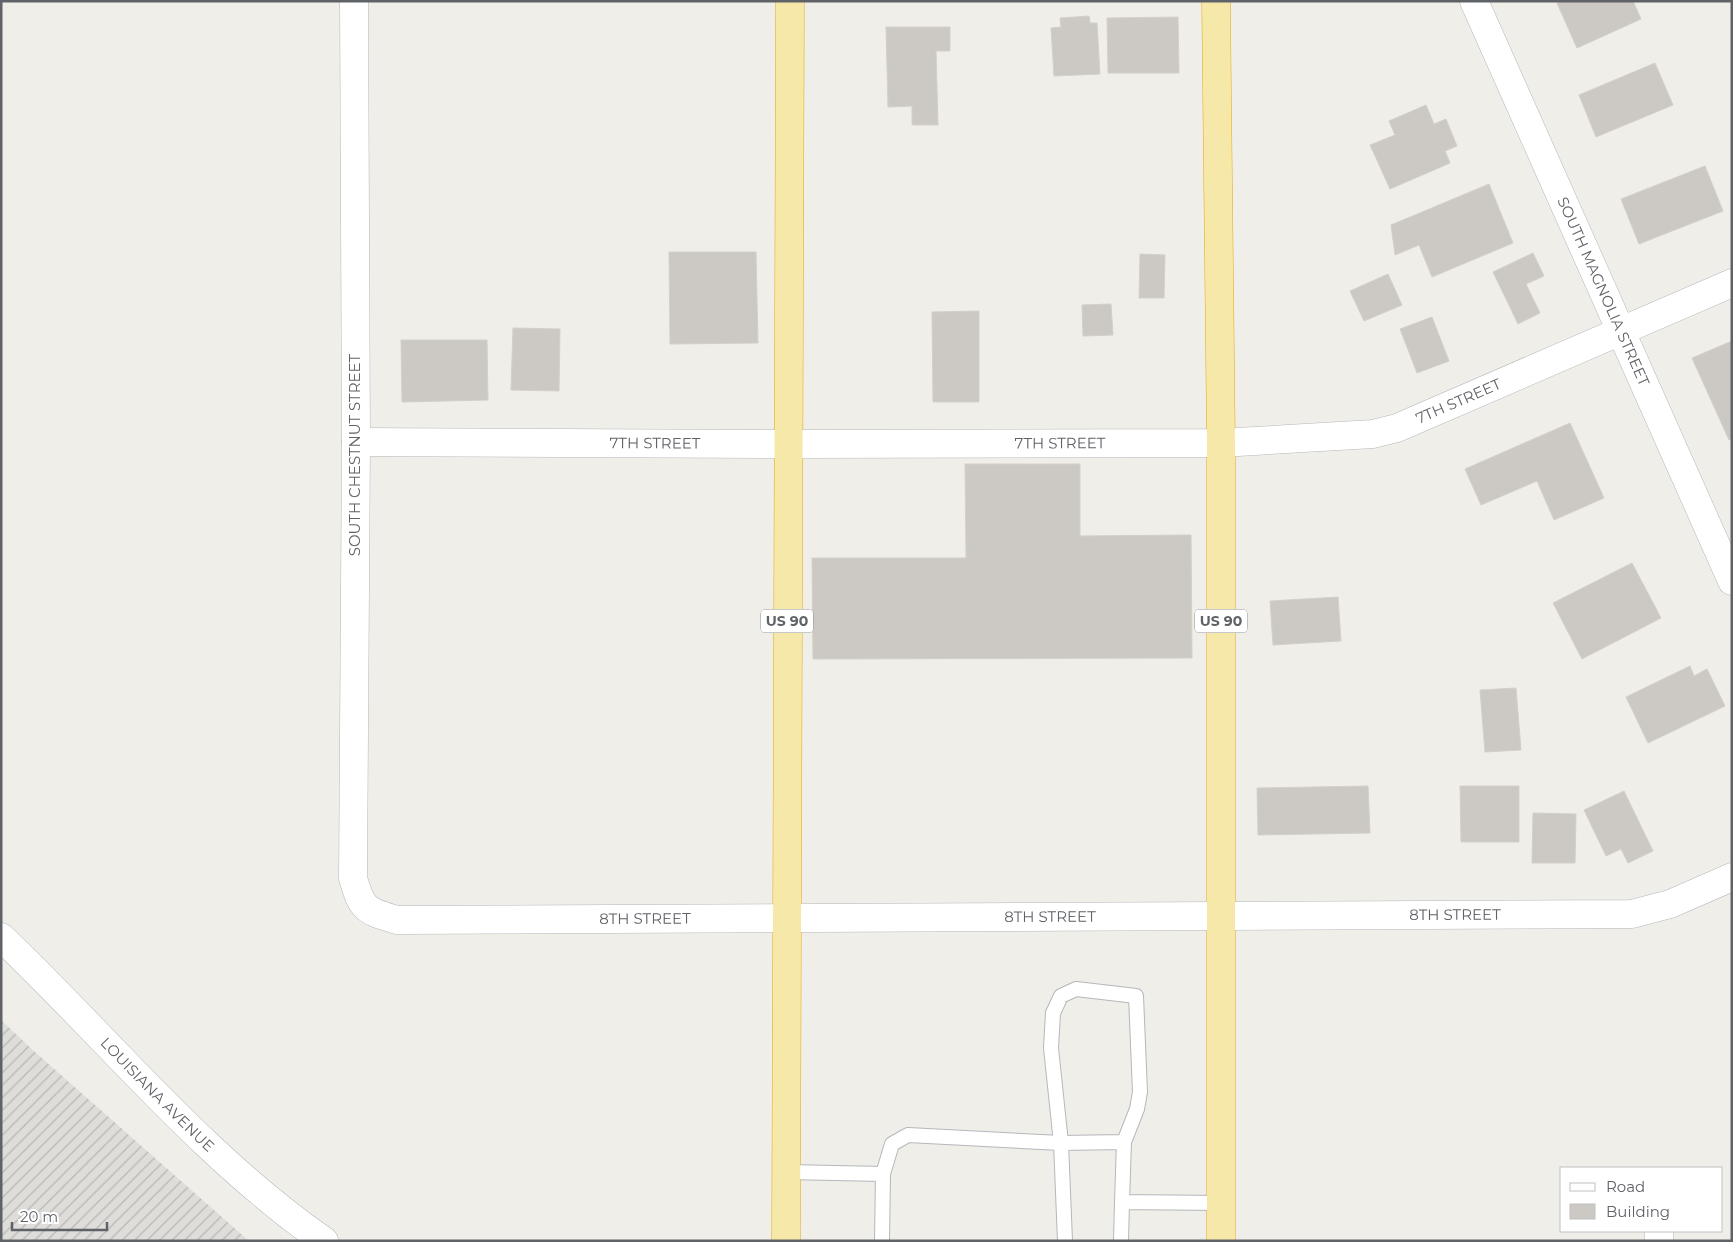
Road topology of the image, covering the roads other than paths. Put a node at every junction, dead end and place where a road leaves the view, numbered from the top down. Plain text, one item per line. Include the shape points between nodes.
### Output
1 (354, 1) edge
2 (790, 1) edge
3 (1216, 1) edge
4 (1474, 1) edge
5 (1732, 283) edge
6 (1621, 330) junction
7 (356, 442) junction
8 (1221, 443) junction
9 (788, 444) junction
10 (1732, 581) edge
11 (1732, 877) edge
12 (364, 906) joint
13 (1221, 916) junction
14 (786, 918) junction
15 (1, 937) edge
16 (1124, 1142) junction
17 (1061, 1143) junction
18 (786, 1172) junction
19 (883, 1174) junction
20 (1122, 1202) junction
21 (1221, 1203) junction
22 (324, 1241) edge
23 (786, 1241) edge
24 (882, 1241) edge
25 (1066, 1241) edge
26 (1121, 1241) edge
27 (1221, 1241) edge

1 - 7 street, SOUTH CHESTNUT STREET
2 - 9 highway, US 90
3 - 8 highway, US 90
4 - 6 street, SOUTH MAGNOLIA STREET
5 - 6 street, 7TH STREET
6 - 8 street, 7TH STREET via 1397,428 1373,434
6 - 10 street, SOUTH MAGNOLIA STREET
7 - 9 street, 7TH STREET
7 - 12 street, SOUTH CHESTNUT STREET via 353,878
8 - 9 street, 7TH STREET
8 - 13 highway, US 90
9 - 14 highway, US 90
11 - 13 street, 8TH STREET via 1670,904 1632,914
12 - 14 street, 8TH STREET via 397,920
13 - 14 street, 8TH STREET
13 - 21 highway, US 90
14 - 18 highway, US 90
15 - 22 street, LOUISIANA AVENUE via 244,1179
16 - 17 lane
16 - 17 lane via 1140,1092 1136,996 1076,989 1061,996 1053,1013 1051,1048
16 - 20 lane
17 - 19 lane via 908,1135 892,1144
17 - 25 lane
18 - 19 lane
18 - 23 highway, US 90
19 - 24 lane
20 - 21 lane
20 - 26 lane
21 - 27 highway, US 90

